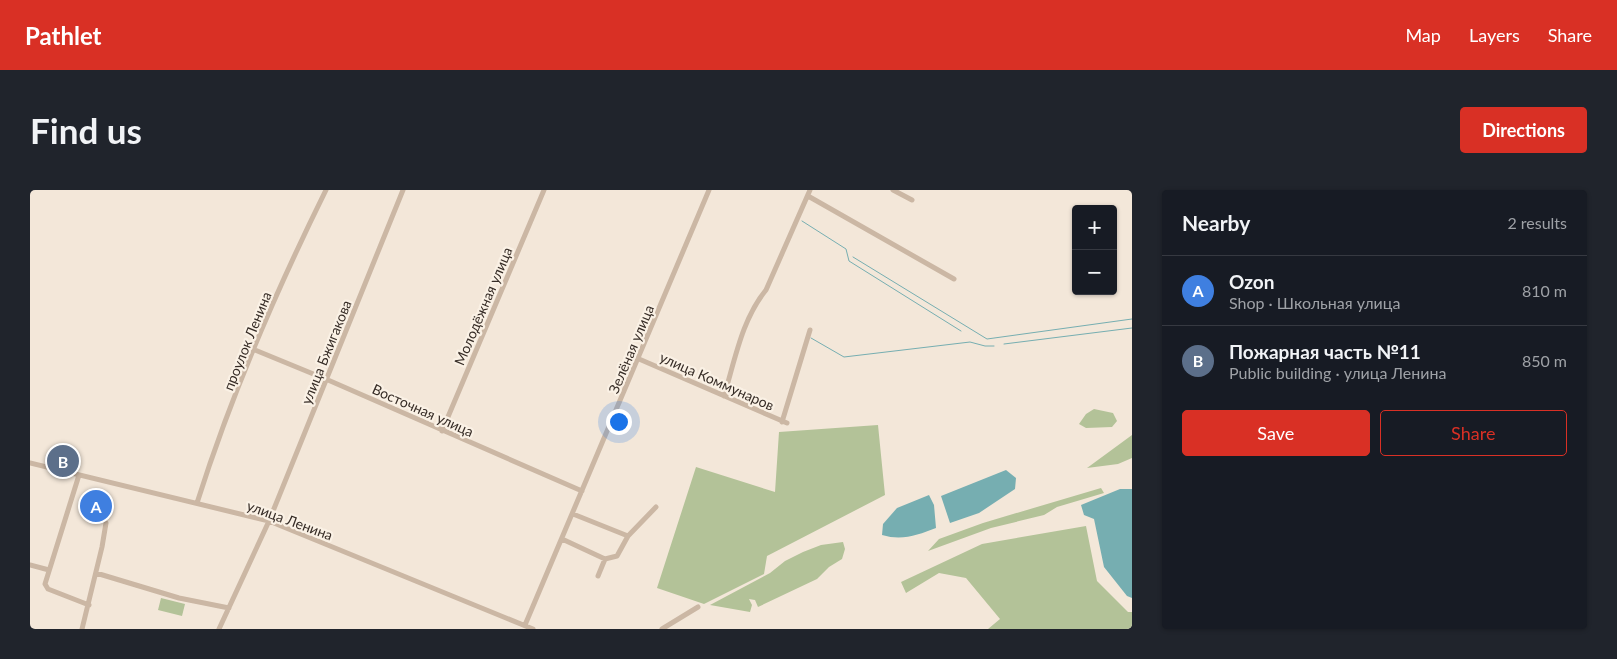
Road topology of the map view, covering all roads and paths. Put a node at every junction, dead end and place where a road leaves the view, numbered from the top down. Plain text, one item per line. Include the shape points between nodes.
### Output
1 (326, 190) edge
2 (403, 190) edge
3 (544, 190) edge
4 (709, 190) edge
5 (810, 190) edge
6 (893, 190) edge
7 (808, 196) junction
8 (912, 200) dead end
9 (954, 279) dead end
10 (810, 330) dead end
11 (255, 350) junction
12 (639, 359) junction
13 (328, 380) junction
14 (724, 396) junction
15 (442, 431) junction
16 (30, 463) edge
17 (79, 476) junction
18 (582, 492) junction
19 (197, 503) junction
20 (656, 507) dead end
21 (573, 514) junction
22 (269, 521) junction
23 (106, 524) dead end
24 (628, 536) junction
25 (562, 539) junction
26 (605, 559) junction
27 (30, 565) edge
28 (49, 570) junction
29 (96, 573) junction
30 (598, 576) dead end
31 (89, 605) junction
32 (229, 608) junction
33 (698, 608) dead end
34 (525, 626) junction
35 (82, 629) edge
36 (219, 629) edge
37 (533, 629) edge
38 (662, 629) edge

1 - 11 street, проулок Ленина via 299,244
2 - 13 street, улица Бжигакова
3 - 15 street, Молодёжная улица
4 - 12 street, Зелёная улица
5 - 7 street
6 - 8 street
7 - 9 street
7 - 14 street via 766,290 748,317
10 - 14 street, улица Коммунаров via 785,423
11 - 13 street, Восточная улица
11 - 19 street, проулок Ленина via 209,464
12 - 14 street, улица Коммунаров
12 - 18 street, Зелёная улица
13 - 15 street, Восточная улица
13 - 22 street, улица Бжигакова
15 - 18 street, Восточная улица
16 - 17 street, улица Ленина
17 - 19 street, улица Ленина
17 - 28 street
18 - 21 street, Зелёная улица
19 - 22 street, улица Ленина
20 - 24 street
21 - 24 street
21 - 25 street, Зелёная улица
22 - 32 street, улица Бжигакова
22 - 34 street, улица Ленина
23 - 29 street
24 - 26 street via 617,556
25 - 26 street
25 - 34 street, Зелёная улица
26 - 30 street
27 - 28 street
28 - 31 street via 45,584 48,589
29 - 31 street
29 - 32 street via 179,598
31 - 35 street
32 - 36 street, улица Бжигакова
33 - 38 street
34 - 37 street, улица Ленина

